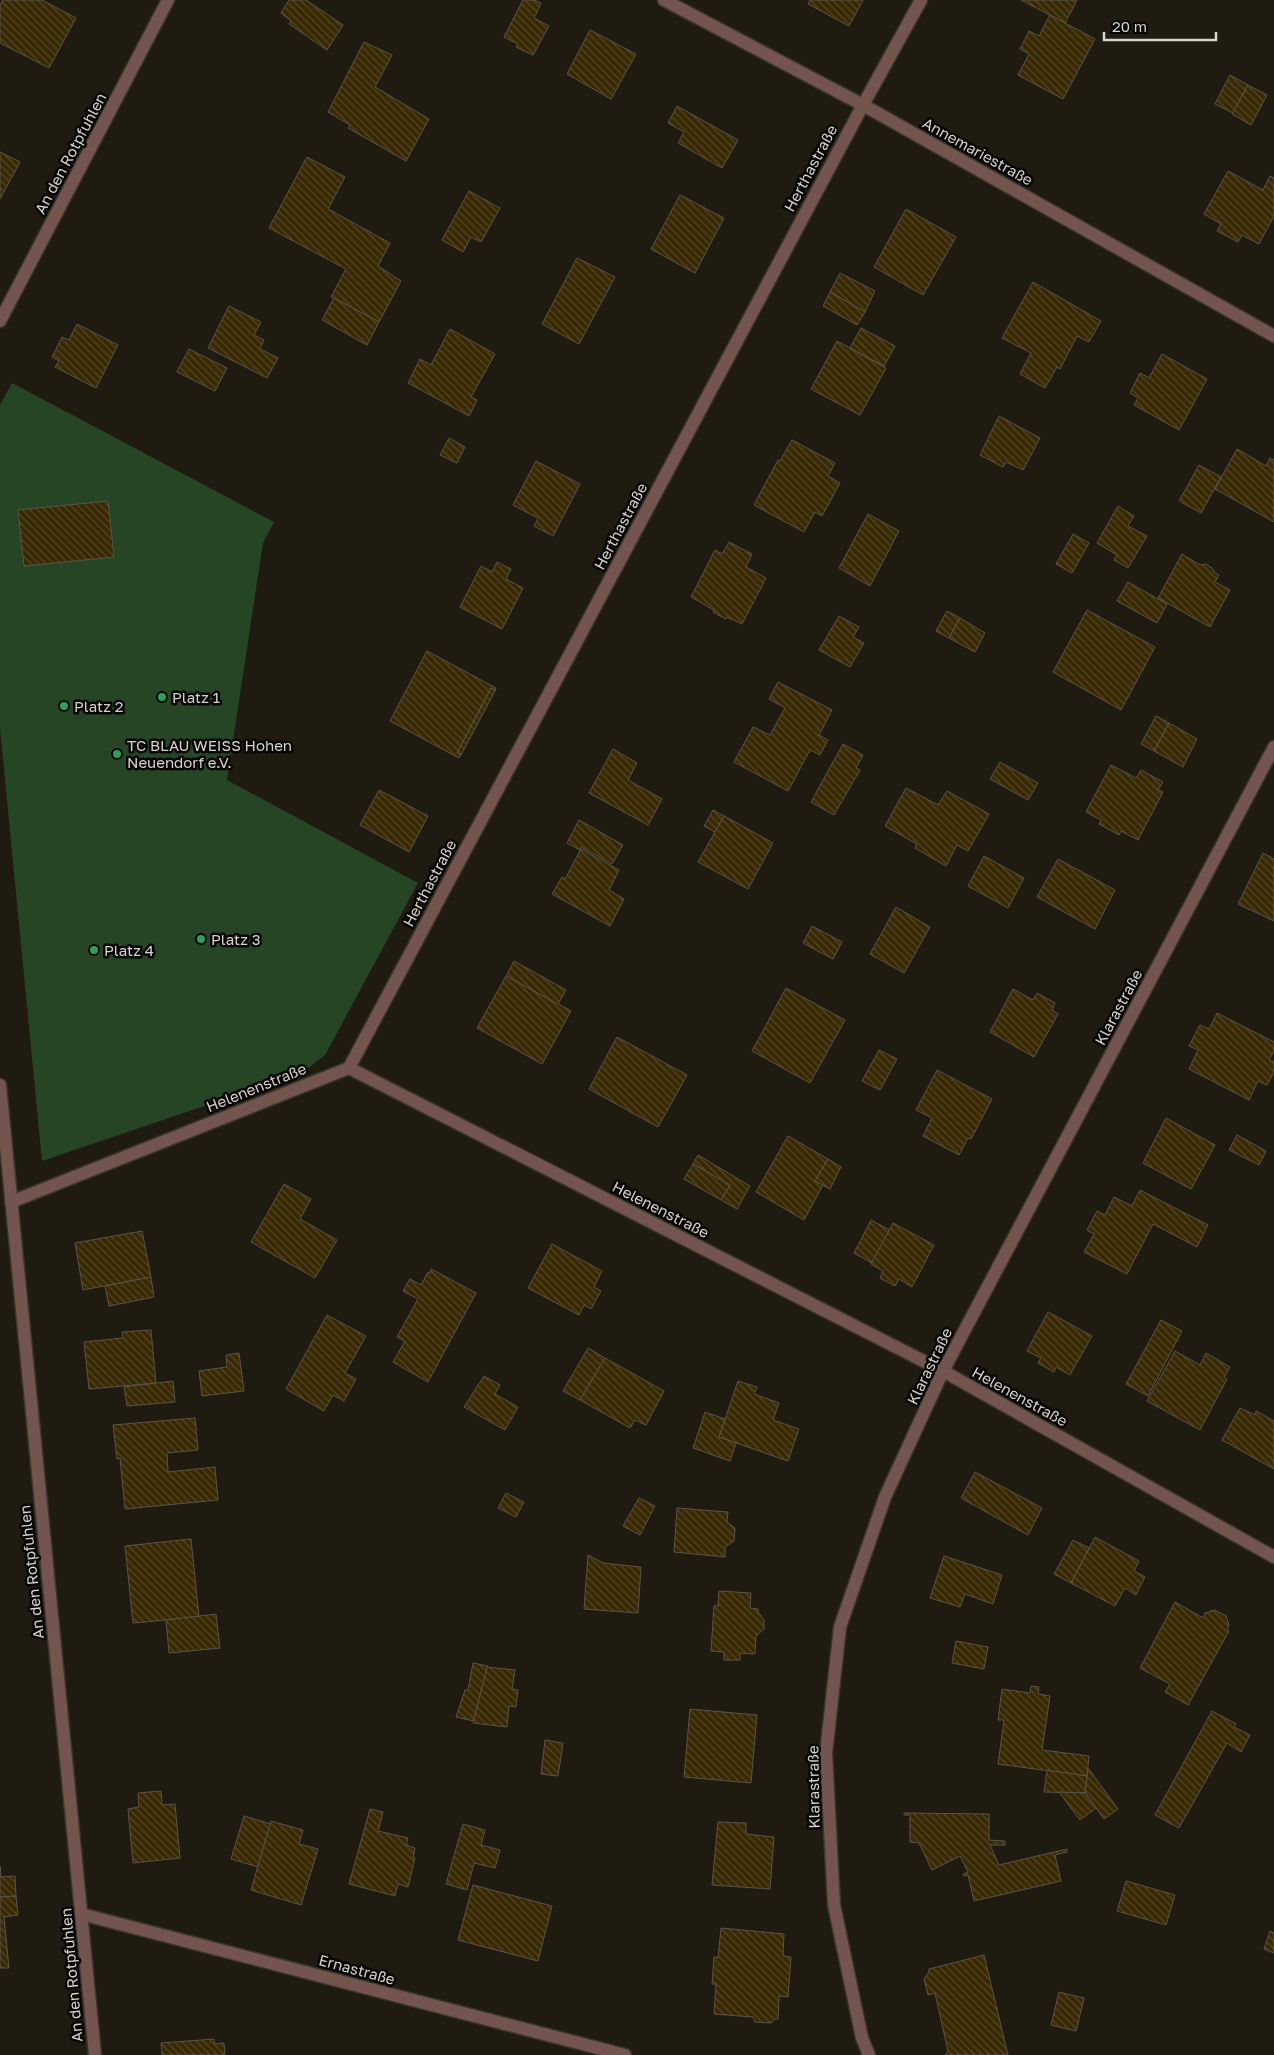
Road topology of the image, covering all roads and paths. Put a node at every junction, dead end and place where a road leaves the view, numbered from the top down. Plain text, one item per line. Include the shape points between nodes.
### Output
1 (168, 0) edge
2 (664, 0) edge
3 (921, 0) edge
4 (863, 105) junction
5 (0, 321) edge
6 (1274, 336) edge
7 (1274, 747) edge
8 (349, 1068) junction
9 (0, 1085) edge
10 (11, 1202) junction
11 (943, 1371) junction
12 (1274, 1557) edge
13 (81, 1914) junction
14 (95, 2055) edge
15 (625, 2055) edge
16 (869, 2055) edge

1 - 5 street, An den Rotpfuhlen
2 - 4 street, Annemariestraße
3 - 4 street, Herthastraße
4 - 6 street, Annemariestraße
4 - 8 street, Herthastraße
7 - 11 street, Klarastraße
8 - 10 street, Helenenstraße
8 - 11 street, Helenenstraße
9 - 10 street, An den Rotpfuhlen
10 - 13 street, An den Rotpfuhlen
11 - 12 street, Helenenstraße
11 - 16 street, Klarastraße via 885,1497 840,1627 827,1744 834,1905 862,2038
13 - 14 street, An den Rotpfuhlen
13 - 15 street, Ernastraße

